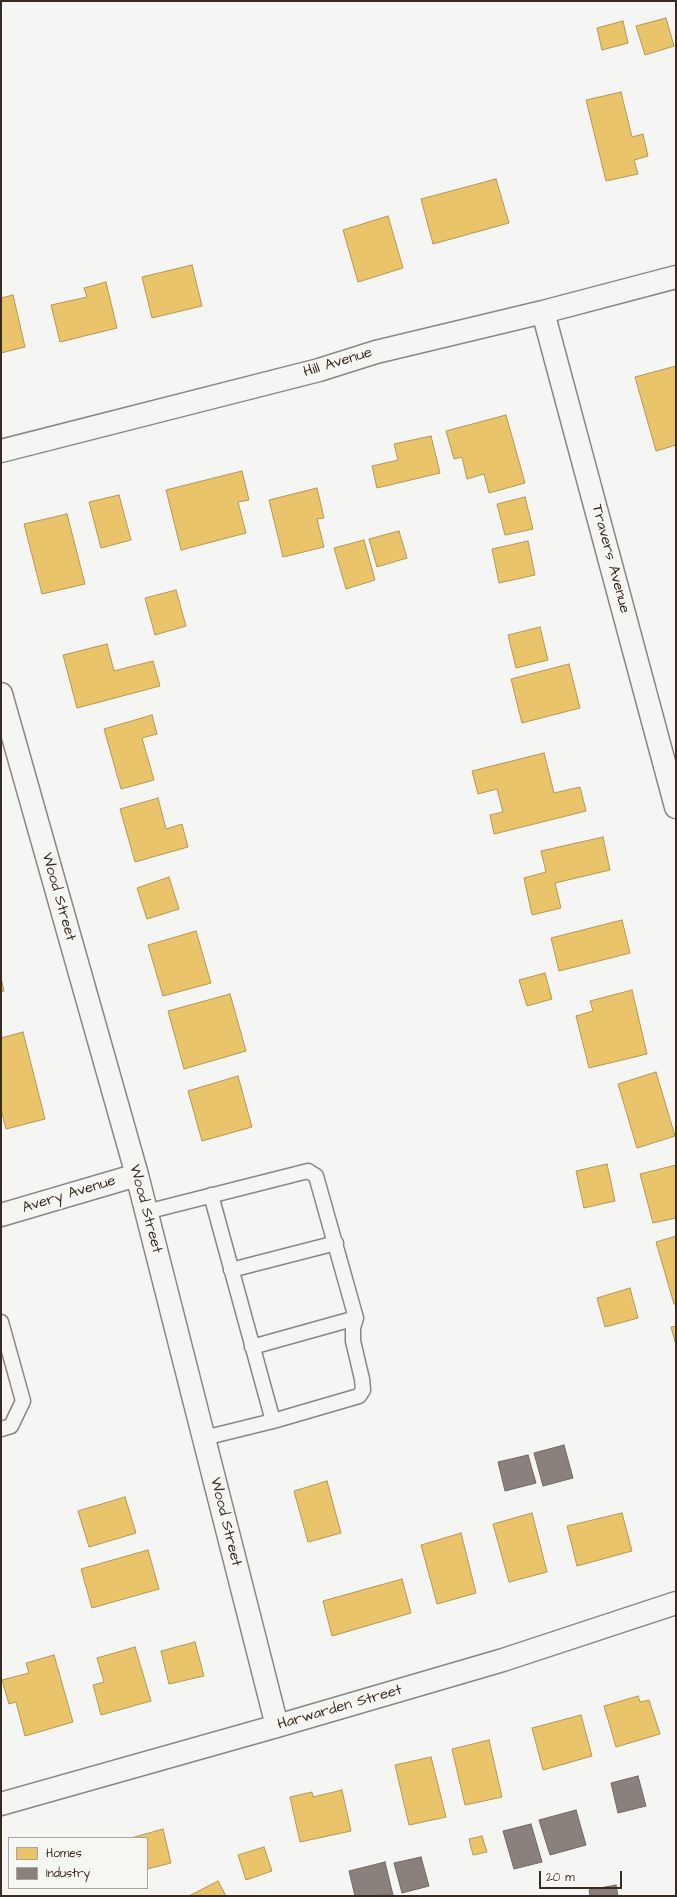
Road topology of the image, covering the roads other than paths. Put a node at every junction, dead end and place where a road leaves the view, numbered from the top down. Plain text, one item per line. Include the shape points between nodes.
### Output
1 (676, 278) edge
2 (544, 312) junction
3 (1, 451) edge
4 (1, 694) edge
5 (676, 807) edge
6 (137, 1175) junction
7 (211, 1195) junction
8 (146, 1212) junction
9 (1, 1215) edge
10 (336, 1243) junction
11 (231, 1270) junction
12 (356, 1318) junction
13 (1, 1322) edge
14 (252, 1346) junction
15 (273, 1421) junction
16 (1, 1429) edge
17 (204, 1438) junction
18 (676, 1603) edge
19 (277, 1726) junction
20 (1, 1804) edge

1 - 2 street, Hill Avenue
2 - 3 street, Hill Avenue via 376,352 319,370
2 - 5 street, Travers Avenue
4 - 6 street, Wood Street
6 - 8 street, Wood Street
6 - 9 street, Avery Avenue
7 - 8 lane
7 - 10 lane via 308,1171 316,1176 320,1184
7 - 11 lane
8 - 17 street, Wood Street
10 - 11 lane
10 - 12 lane
11 - 14 lane
12 - 14 lane
12 - 15 lane via 353,1341 363,1390 359,1396
13 - 16 lane via 23,1401 11,1426
14 - 15 lane
15 - 17 lane
17 - 19 street, Wood Street
18 - 19 street, Harwarden Street via 503,1660
19 - 20 street, Harwarden Street

